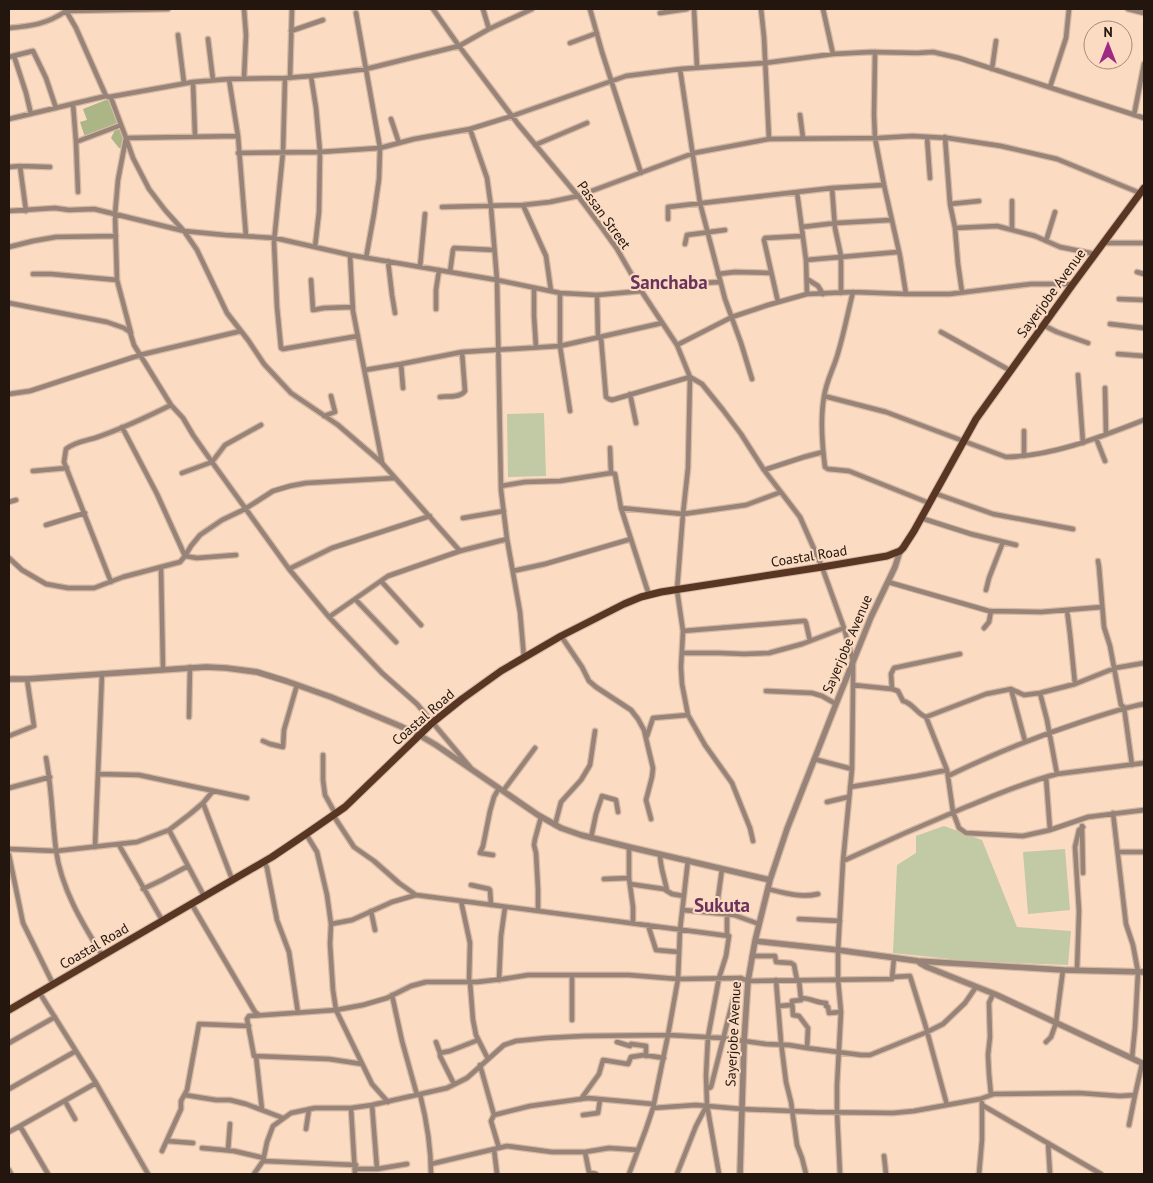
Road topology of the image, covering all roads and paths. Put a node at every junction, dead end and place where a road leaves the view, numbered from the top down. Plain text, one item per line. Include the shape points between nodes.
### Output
1 (159, 9) edge
2 (168, 9) edge
3 (244, 9) edge
4 (292, 9) edge
5 (433, 9) edge
6 (483, 9) edge
7 (518, 9) edge
8 (532, 9) edge
9 (590, 9) edge
10 (687, 9) edge
11 (694, 9) edge
12 (761, 9) edge
13 (824, 9) edge
14 (1069, 9) edge
15 (1128, 9) edge
16 (66, 10) edge
17 (96, 10) edge
18 (1142, 11) edge
19 (356, 13) dead end
20 (660, 13) dead end
21 (519, 15) junction
22 (323, 20) dead end
23 (9, 28) edge
24 (291, 31) junction
25 (597, 33) junction
26 (178, 35) dead end
27 (474, 37) junction
28 (208, 40) dead end
29 (996, 41) dead end
30 (570, 43) dead end
31 (459, 46) junction
32 (876, 52) junction
33 (833, 54) junction
34 (11, 57) edge
35 (765, 63) junction
36 (1144, 64) edge
37 (697, 67) junction
38 (366, 69) junction
39 (680, 69) junction
40 (992, 69) junction
41 (311, 76) junction
42 (244, 78) junction
43 (288, 78) junction
44 (229, 79) junction
45 (213, 80) junction
46 (612, 81) junction
47 (193, 82) junction
48 (184, 83) junction
49 (1050, 87) junction
50 (106, 96) junction
51 (73, 104) junction
52 (56, 108) junction
53 (31, 114) junction
54 (1134, 114) junction
55 (800, 115) dead end
56 (512, 116) junction
57 (1144, 118) edge
58 (9, 119) edge
59 (391, 119) dead end
60 (587, 124) dead end
61 (121, 126) junction
62 (470, 129) junction
63 (195, 136) junction
64 (238, 136) junction
65 (927, 137) junction
66 (945, 137) junction
67 (126, 138) junction
68 (803, 138) junction
69 (875, 138) junction
70 (769, 139) junction
71 (76, 142) junction
72 (399, 143) junction
73 (535, 145) junction
74 (380, 148) junction
75 (283, 152) junction
76 (320, 152) junction
77 (238, 153) junction
78 (694, 153) junction
79 (9, 166) edge
80 (20, 166) junction
81 (50, 168) dead end
82 (641, 173) junction
83 (930, 178) dead end
84 (884, 185) junction
85 (832, 188) junction
86 (1142, 190) edge
87 (78, 192) dead end
88 (797, 192) junction
89 (578, 196) junction
90 (979, 201) dead end
91 (1012, 202) dead end
92 (700, 203) junction
93 (950, 204) junction
94 (523, 205) junction
95 (442, 207) dead end
96 (491, 207) junction
97 (9, 211) edge
98 (26, 211) junction
99 (1055, 212) dead end
100 (116, 214) junction
101 (425, 214) dead end
102 (668, 218) dead end
103 (892, 220) junction
104 (836, 223) junction
105 (802, 227) junction
106 (955, 228) junction
107 (725, 230) dead end
108 (1012, 230) junction
109 (184, 231) junction
110 (708, 233) junction
111 (116, 236) junction
112 (246, 236) junction
113 (802, 236) junction
114 (275, 238) junction
115 (1046, 242) junction
116 (1144, 242) edge
117 (1104, 243) junction
118 (685, 244) dead end
119 (9, 247) edge
120 (315, 247) junction
121 (494, 250) junction
122 (898, 252) junction
123 (1095, 254) junction
124 (350, 255) junction
125 (841, 256) junction
126 (366, 258) junction
127 (806, 260) junction
128 (388, 261) junction
129 (420, 267) junction
130 (439, 270) junction
131 (450, 272) junction
132 (1137, 272) dead end
133 (771, 273) junction
134 (33, 274) dead end
135 (718, 274) junction
136 (1144, 274) edge
137 (806, 279) junction
138 (117, 280) junction
139 (311, 280) dead end
140 (497, 280) junction
141 (682, 281) dead end
142 (720, 282) junction
143 (1073, 284) junction
144 (534, 288) junction
145 (550, 291) junction
146 (642, 291) junction
147 (853, 292) junction
148 (962, 292) junction
149 (560, 293) junction
150 (840, 293) junction
151 (807, 294) junction
152 (823, 294) junction
153 (906, 294) junction
154 (597, 295) junction
155 (1119, 299) dead end
156 (1144, 300) edge
157 (778, 302) junction
158 (9, 304) edge
159 (353, 308) junction
160 (436, 309) dead end
161 (396, 313) dead end
162 (732, 317) junction
163 (662, 323) junction
164 (1110, 324) dead end
165 (1043, 325) junction
166 (1144, 328) edge
167 (241, 331) junction
168 (940, 332) dead end
169 (132, 336) junction
170 (358, 336) junction
171 (599, 338) junction
172 (1088, 343) dead end
173 (677, 345) junction
174 (560, 346) junction
175 (536, 347) junction
176 (498, 349) junction
177 (462, 352) junction
178 (1118, 354) dead end
179 (140, 355) junction
180 (1144, 356) edge
181 (401, 364) junction
182 (365, 370) junction
183 (1010, 371) junction
184 (1078, 375) dead end
185 (690, 377) junction
186 (752, 378) dead end
187 (702, 384) junction
188 (403, 388) dead end
189 (1105, 388) dead end
190 (690, 389) junction
191 (9, 394) edge
192 (630, 394) junction
193 (331, 396) dead end
194 (824, 396) junction
195 (440, 397) dead end
196 (171, 404) junction
197 (570, 411) dead end
198 (324, 416) junction
199 (1144, 420) edge
200 (636, 423) dead end
201 (261, 425) dead end
202 (122, 427) junction
203 (1024, 431) dead end
204 (1106, 434) junction
205 (1096, 438) junction
206 (963, 442) junction
207 (1083, 443) junction
208 (610, 448) dead end
209 (823, 452) junction
210 (1024, 456) junction
211 (1105, 461) dead end
212 (212, 462) junction
213 (382, 463) junction
214 (67, 468) junction
215 (764, 470) junction
216 (32, 471) dead end
217 (182, 473) dead end
218 (611, 473) junction
219 (394, 478) junction
220 (501, 486) junction
221 (781, 492) junction
222 (934, 493) junction
223 (16, 500) dead end
224 (9, 502) edge
225 (929, 503) junction
226 (621, 508) junction
227 (245, 509) junction
228 (504, 511) junction
229 (85, 513) junction
230 (683, 514) junction
231 (430, 516) junction
232 (463, 518) dead end
233 (921, 518) junction
234 (46, 524) dead end
235 (1073, 529) dead end
236 (507, 539) junction
237 (631, 539) junction
238 (1003, 542) junction
239 (1016, 545) dead end
240 (460, 550) junction
241 (900, 551) junction
242 (236, 555) dead end
243 (185, 556) junction
244 (9, 558) edge
245 (1098, 561) dead end
246 (822, 567) junction
247 (161, 568) junction
248 (289, 569) junction
249 (513, 572) junction
250 (381, 581) junction
251 (111, 582) junction
252 (888, 582) junction
253 (678, 590) junction
254 (986, 590) dead end
255 (649, 595) junction
256 (355, 599) junction
257 (1102, 607) junction
258 (991, 610) junction
259 (1067, 610) junction
260 (329, 617) junction
261 (422, 626) dead end
262 (844, 628) junction
263 (984, 628) dead end
264 (683, 630) junction
265 (561, 636) junction
266 (810, 641) junction
267 (396, 642) dead end
268 (682, 653) junction
269 (960, 654) dead end
270 (524, 658) junction
271 (853, 661) junction
272 (1144, 662) edge
273 (190, 667) junction
274 (1115, 668) junction
275 (163, 669) junction
276 (102, 674) junction
277 (9, 679) edge
278 (27, 679) junction
279 (296, 684) junction
280 (853, 684) junction
281 (1075, 684) junction
282 (892, 689) junction
283 (1011, 689) junction
284 (766, 691) dead end
285 (1040, 692) junction
286 (836, 704) junction
287 (1144, 704) edge
288 (1124, 707) junction
289 (688, 715) junction
290 (190, 717) dead end
291 (926, 717) junction
292 (432, 723) junction
293 (595, 731) dead end
294 (1048, 732) junction
295 (420, 735) junction
296 (9, 736) edge
297 (646, 738) junction
298 (263, 741) dead end
299 (1024, 741) junction
300 (535, 748) dead end
301 (323, 755) dead end
302 (46, 758) dead end
303 (814, 759) junction
304 (1144, 763) edge
305 (1132, 765) junction
306 (852, 769) junction
307 (947, 770) junction
308 (474, 772) junction
309 (98, 774) junction
310 (1056, 774) junction
311 (948, 776) junction
312 (1046, 776) junction
313 (50, 777) junction
314 (850, 787) junction
315 (9, 788) edge
316 (501, 789) junction
317 (212, 791) junction
318 (848, 797) junction
319 (247, 798) dead end
320 (827, 802) dead end
321 (202, 803) junction
322 (1144, 810) edge
323 (618, 812) dead end
324 (953, 812) junction
325 (1113, 813) junction
326 (334, 814) junction
327 (541, 817) junction
328 (651, 819) dead end
329 (1082, 820) junction
330 (556, 825) junction
331 (1082, 827) junction
332 (169, 830) junction
333 (1050, 830) junction
334 (306, 834) junction
335 (591, 838) junction
336 (753, 841) dead end
337 (118, 845) junction
338 (95, 847) junction
339 (629, 847) junction
340 (9, 849) edge
341 (56, 851) junction
342 (1118, 852) junction
343 (1144, 852) edge
344 (660, 854) junction
345 (9, 855) edge
346 (493, 855) dead end
347 (688, 860) junction
348 (264, 861) junction
349 (843, 861) junction
350 (188, 866) junction
351 (722, 869) junction
352 (1083, 873) dead end
353 (629, 878) junction
354 (232, 879) junction
355 (604, 879) dead end
356 (770, 880) junction
357 (630, 884) junction
358 (471, 885) dead end
359 (143, 889) junction
360 (768, 889) junction
361 (667, 891) junction
362 (818, 894) dead end
363 (416, 895) junction
364 (204, 896) junction
365 (684, 896) junction
366 (461, 901) junction
367 (191, 903) junction
368 (491, 905) junction
369 (505, 907) junction
370 (538, 910) junction
371 (683, 910) junction
372 (371, 911) junction
373 (716, 913) junction
374 (727, 915) junction
375 (800, 919) dead end
376 (162, 920) junction
377 (840, 921) junction
378 (633, 923) junction
379 (331, 924) junction
380 (648, 924) junction
381 (759, 924) junction
382 (375, 930) dead end
383 (680, 930) junction
384 (727, 936) junction
385 (755, 941) junction
386 (838, 950) junction
387 (679, 952) junction
388 (102, 955) junction
389 (752, 956) junction
390 (894, 958) junction
391 (918, 961) junction
392 (1063, 970) junction
393 (1077, 970) junction
394 (1141, 972) edge
395 (572, 975) junction
396 (893, 977) junction
397 (719, 978) junction
398 (741, 978) junction
399 (678, 979) junction
400 (499, 980) junction
401 (748, 980) junction
402 (776, 980) junction
403 (798, 980) junction
404 (838, 980) junction
405 (469, 982) junction
406 (53, 984) junction
407 (976, 987) junction
408 (40, 992) junction
409 (993, 994) junction
410 (392, 996) junction
411 (801, 998) junction
412 (792, 1005) junction
413 (778, 1006) junction
414 (9, 1010) edge
415 (336, 1010) junction
416 (841, 1012) junction
417 (298, 1013) junction
418 (260, 1015) junction
419 (55, 1017) junction
420 (572, 1020) dead end
421 (1056, 1024) junction
422 (249, 1026) junction
423 (927, 1032) junction
424 (668, 1035) junction
425 (708, 1037) junction
426 (723, 1038) junction
427 (478, 1040) junction
428 (436, 1042) dead end
429 (617, 1042) dead end
430 (744, 1042) junction
431 (1046, 1042) dead end
432 (9, 1043) edge
433 (781, 1045) junction
434 (807, 1048) junction
435 (76, 1051) junction
436 (838, 1052) junction
437 (440, 1054) junction
438 (256, 1056) junction
439 (646, 1056) junction
440 (664, 1058) junction
441 (1132, 1058) junction
442 (488, 1059) junction
443 (362, 1064) junction
444 (1143, 1064) edge
445 (480, 1066) junction
446 (96, 1083) junction
447 (454, 1084) junction
448 (9, 1089) edge
449 (707, 1089) junction
450 (184, 1095) junction
451 (418, 1095) junction
452 (991, 1095) junction
453 (1135, 1095) junction
454 (980, 1099) junction
455 (581, 1100) junction
456 (600, 1100) junction
457 (65, 1101) junction
458 (388, 1102) junction
459 (707, 1105) junction
460 (947, 1105) junction
461 (982, 1105) junction
462 (372, 1106) junction
463 (653, 1106) junction
464 (351, 1108) junction
465 (309, 1109) junction
466 (742, 1109) junction
467 (262, 1110) junction
468 (792, 1111) junction
469 (837, 1112) junction
470 (494, 1115) junction
471 (582, 1115) dead end
472 (282, 1118) junction
473 (75, 1119) dead end
474 (230, 1124) dead end
475 (1129, 1124) dead end
476 (20, 1126) junction
477 (306, 1129) dead end
478 (9, 1132) edge
479 (167, 1141) junction
480 (193, 1143) dead end
481 (1048, 1143) junction
482 (202, 1148) dead end
483 (497, 1148) junction
484 (228, 1150) junction
485 (638, 1150) junction
486 (162, 1151) dead end
487 (585, 1152) junction
488 (884, 1156) dead end
489 (263, 1160) junction
490 (407, 1164) dead end
491 (431, 1164) junction
492 (377, 1168) junction
493 (355, 1169) edge
494 (9, 1170) edge
495 (589, 1173) edge
496 (11, 1174) edge
497 (48, 1174) edge
498 (148, 1174) edge
499 (254, 1174) edge
500 (431, 1174) edge
501 (497, 1174) edge
502 (596, 1174) edge
503 (629, 1174) edge
504 (677, 1174) edge
505 (719, 1174) edge
506 (740, 1174) edge
507 (806, 1174) edge
508 (840, 1174) edge
509 (886, 1174) edge
510 (979, 1174) edge
511 (1050, 1174) edge
512 (1102, 1174) edge

1 - 2 street
1 - 17 street
3 - 42 street
4 - 24 street
5 - 31 street, Passan Street
6 - 27 street via 489,29
7 - 21 street
8 - 21 street
9 - 25 street
10 - 20 street
11 - 37 street
12 - 35 street
13 - 33 street
14 - 49 street via 1066,38
15 - 18 street
16 - 17 street
16 - 23 street via 55,19 38,25
16 - 50 street
19 - 38 street
21 - 27 street
22 - 24 street
24 - 43 street
25 - 30 street
25 - 46 street
26 - 48 street
27 - 31 street
28 - 45 street
29 - 40 street
31 - 38 street
31 - 56 street, Passan Street
32 - 33 street
32 - 40 street via 933,52
32 - 69 street
33 - 35 street
34 - 52 street via 33,50
34 - 53 street
35 - 37 street
35 - 70 street
36 - 54 street
37 - 39 street
38 - 41 street
38 - 74 street
39 - 46 street
39 - 78 street
40 - 49 street
41 - 43 street
41 - 76 street
42 - 43 street
42 - 44 street
43 - 75 street
44 - 45 street
44 - 64 street
45 - 47 street
46 - 56 street
46 - 82 street
47 - 48 street
47 - 63 street
48 - 50 street
49 - 54 street
50 - 51 street
50 - 61 street via 111,98
51 - 52 street
51 - 71 street
52 - 53 street
53 - 58 street
54 - 57 street
55 - 68 street
56 - 62 street
56 - 73 street, Passan Street
59 - 72 street
60 - 73 street
61 - 67 street
61 - 71 street
62 - 72 street
62 - 96 street via 490,189
63 - 64 street
63 - 67 street
64 - 77 street
65 - 66 street
65 - 69 street
65 - 83 street
66 - 86 street via 1010,147 1057,159
66 - 93 street
67 - 100 street
67 - 109 street via 149,189
68 - 69 street
68 - 70 street
69 - 84 street
70 - 78 street
71 - 87 street
72 - 74 street
73 - 89 street, Passan Street
74 - 76 street
74 - 126 street via 379,179
75 - 76 street
75 - 77 street
75 - 114 street
76 - 120 street
77 - 112 street
78 - 82 street
78 - 92 street
79 - 80 street
80 - 81 street
80 - 98 street
82 - 89 street
84 - 85 street
84 - 103 street
85 - 88 street
85 - 104 street
86 - 117 main road, Sayerjobe Avenue
88 - 92 street
88 - 105 street
89 - 94 street
89 - 146 street, Passan Street via 617,249
90 - 93 street
91 - 108 street
92 - 102 street via 668,207
92 - 110 street
93 - 106 street
94 - 96 street
94 - 145 street via 546,256
95 - 96 street
96 - 121 street
97 - 98 street
98 - 100 street via 94,209
99 - 115 street
100 - 109 street
100 - 111 street
101 - 129 street
103 - 104 street
103 - 122 street
104 - 105 street
104 - 125 street
105 - 113 street
106 - 108 street via 997,226
106 - 148 street
107 - 110 street
108 - 115 street
109 - 112 street
109 - 167 street via 200,256 227,313
110 - 118 street via 687,235
110 - 135 street
111 - 119 street via 46,238
111 - 138 street
112 - 114 street
113 - 127 street
113 - 133 street via 765,238
114 - 120 street
114 - 170 street via 282,349
115 - 123 street
116 - 117 street
117 - 123 main road, Sayerjobe Avenue
120 - 124 street
121 - 131 street via 454,248
121 - 140 street
122 - 125 street
122 - 153 street
123 - 143 main road, Sayerjobe Avenue
124 - 126 street
124 - 159 street
125 - 127 street
125 - 150 street
126 - 128 street
127 - 137 street
128 - 129 street
128 - 161 street
129 - 130 street
130 - 131 street
130 - 160 street
131 - 140 street
132 - 136 street
133 - 135 street
133 - 157 street
134 - 138 street
135 - 142 street
137 - 151 street
137 - 152 street via 818,286
138 - 169 street
139 - 159 street via 313,310
140 - 144 street
140 - 176 street
141 - 142 street
142 - 162 street
143 - 148 street via 1031,284
143 - 165 main road, Sayerjobe Avenue
144 - 145 street
144 - 175 street
145 - 149 street
146 - 154 street
146 - 163 street, Passan Street
147 - 150 street
147 - 153 street
147 - 194 street
148 - 153 street
149 - 154 street
149 - 174 street
150 - 152 street
151 - 152 street
151 - 157 street
154 - 171 street
155 - 156 street
157 - 162 street
158 - 169 street via 107,322 124,328
159 - 170 street
162 - 173 street
162 - 186 street
163 - 171 street
163 - 173 street, Passan Street
164 - 166 street
165 - 172 street
165 - 183 main road, Sayerjobe Avenue
167 - 179 street
167 - 198 street via 264,364 291,393
168 - 183 street
169 - 179 street
170 - 182 street
171 - 174 street
171 - 192 street via 606,397 612,400
173 - 185 street, Passan Street
174 - 175 street
174 - 197 street
175 - 176 street
176 - 177 street
176 - 220 street
177 - 181 street
177 - 195 street via 465,391
178 - 180 street
179 - 191 street via 30,391
179 - 196 street
181 - 182 street
181 - 188 street
182 - 213 street
183 - 206 main road, Sayerjobe Avenue
184 - 207 street
185 - 187 street
185 - 190 street
185 - 192 street
187 - 190 street
187 - 215 street
189 - 204 street
190 - 230 street
192 - 200 street
193 - 198 street via 336,412
194 - 206 street via 886,412
194 - 209 street
196 - 202 street
196 - 212 street
198 - 213 street
199 - 204 street
201 - 212 street via 225,445
202 - 214 street via 72,444 64,456
202 - 243 street
203 - 210 street
204 - 205 street
205 - 207 street
205 - 211 street
206 - 210 street via 1006,457
206 - 222 main road, Sayerjobe Avenue
207 - 210 street
208 - 218 street
209 - 215 street
209 - 225 street via 828,469 849,471
212 - 217 street
212 - 227 street
213 - 219 street
214 - 216 street
214 - 229 street
215 - 221 street
218 - 220 street
218 - 226 street via 615,475
219 - 227 street via 290,486 273,491
219 - 231 street
220 - 228 street
221 - 230 street via 746,505
221 - 246 street via 800,517
222 - 225 main road, Sayerjobe Avenue
222 - 235 street via 993,514
223 - 224 street
225 - 233 main road, Sayerjobe Avenue
226 - 230 street
226 - 237 street
227 - 243 street via 200,535
227 - 248 street
228 - 232 street
228 - 236 street
229 - 234 street
229 - 251 street
230 - 253 street
231 - 240 street
231 - 248 street via 332,548
233 - 238 street
233 - 241 main road, Sayerjobe Avenue
236 - 240 street
236 - 249 street
237 - 249 street
237 - 255 street
238 - 239 street
238 - 254 street
240 - 250 street
241 - 246 main road, Coastal Road
241 - 252 street, Sayerjobe Avenue
242 - 243 street
243 - 247 street via 180,562
244 - 251 street via 46,584 94,588
245 - 257 street
246 - 253 main road, Coastal Road
246 - 262 street
247 - 251 street
247 - 275 street
248 - 260 street
249 - 270 street
250 - 256 street
250 - 261 street
252 - 258 street
252 - 271 street, Sayerjobe Avenue
253 - 255 main road, Coastal Road
253 - 264 street
255 - 265 main road, Coastal Road
256 - 260 street
256 - 267 street
257 - 259 street
257 - 274 street
258 - 259 street
258 - 263 street
259 - 281 street
260 - 292 street
262 - 266 street
262 - 271 street
264 - 266 street via 802,621 806,624
264 - 268 street
265 - 270 main road, Coastal Road
265 - 297 street via 589,680 631,710
266 - 268 street via 768,653
268 - 289 street via 682,684
269 - 282 street via 894,668
270 - 292 main road, Coastal Road via 478,687
271 - 280 street
271 - 286 street, Sayerjobe Avenue
272 - 274 street
273 - 275 street
273 - 279 street via 257,672
273 - 290 street
274 - 281 street
274 - 288 street
275 - 276 street
276 - 278 street
276 - 309 street
277 - 278 street
278 - 296 street via 34,726
279 - 295 street
279 - 298 street via 283,747
280 - 282 street
280 - 306 street
281 - 285 street
282 - 291 street
283 - 285 street via 1024,695
283 - 291 street via 986,694
283 - 299 street
284 - 286 street via 812,694
285 - 294 street
286 - 303 street, Sayerjobe Avenue
287 - 288 street
288 - 294 street
288 - 305 street
289 - 297 street via 653,718
289 - 336 street via 732,783
291 - 307 street
292 - 295 main road, Coastal Road
292 - 308 street
293 - 330 street via 590,765 561,802
294 - 299 street
294 - 310 street
295 - 308 street
295 - 326 main road, Coastal Road
297 - 328 street via 653,768 646,800
299 - 311 street
300 - 316 street
301 - 326 street via 325,795
302 - 313 street
303 - 306 street
303 - 356 street, Sayerjobe Avenue
304 - 305 street
305 - 310 street
306 - 314 street
307 - 311 street
307 - 314 street
308 - 316 street
309 - 317 street via 140,775
309 - 338 street
310 - 312 street
311 - 324 street
312 - 324 street
312 - 333 street
313 - 315 street
313 - 341 street
314 - 318 street
316 - 327 street
316 - 346 street via 494,797 480,852
317 - 319 street
317 - 321 street
318 - 320 street
318 - 349 street
321 - 332 street
321 - 354 street
322 - 325 street
323 - 335 street via 616,800 602,796
324 - 333 street via 959,828 966,833 1023,836
324 - 349 street
325 - 329 street
325 - 342 street
326 - 334 main road, Coastal Road
326 - 363 street via 354,847
327 - 330 street
327 - 370 street via 534,838
329 - 331 street
329 - 333 street
330 - 335 street
331 - 352 street
331 - 393 street via 1075,847 1079,911
332 - 337 street
332 - 350 street
334 - 348 main road, Coastal Road
334 - 379 street via 317,852
335 - 339 street
337 - 338 street
337 - 359 street
338 - 341 street
339 - 344 street
339 - 353 street
340 - 341 street
341 - 388 street via 65,888
342 - 343 street
342 - 394 street via 1126,924
344 - 347 street
344 - 361 street
345 - 406 street via 23,923
347 - 351 street
347 - 365 street
348 - 354 main road, Coastal Road
348 - 417 street via 276,920 289,952
349 - 377 street
350 - 359 street
350 - 364 street
351 - 356 street
351 - 373 street
353 - 355 street
353 - 357 street
354 - 364 main road, Coastal Road
356 - 360 street, Sayerjobe Avenue
357 - 361 street
357 - 378 street
358 - 368 street via 490,890
359 - 376 street
360 - 362 street via 798,896
360 - 381 street, Sayerjobe Avenue
361 - 365 street
363 - 366 street
363 - 372 street
364 - 367 main road, Coastal Road
365 - 371 street
366 - 368 street
366 - 405 street via 470,943
367 - 376 main road, Coastal Road
367 - 418 street via 255,1012
368 - 369 street
369 - 370 street
369 - 400 street
370 - 378 street
371 - 373 street
371 - 383 street
372 - 379 street via 352,920
372 - 382 street
373 - 374 street
374 - 381 street
374 - 384 street
375 - 377 street
376 - 388 main road, Coastal Road
377 - 386 street
378 - 380 street
379 - 415 street
380 - 383 street
380 - 387 street via 656,950
381 - 385 street, Sayerjobe Avenue
383 - 384 street
383 - 387 street
384 - 397 street via 726,956
385 - 386 street
385 - 389 street, Sayerjobe Avenue
386 - 390 street
386 - 404 street
387 - 399 street
388 - 406 main road, Coastal Road
389 - 401 street, Sayerjobe Avenue
389 - 403 street via 775,956 776,962 791,963
390 - 391 street
390 - 396 street
391 - 392 street
391 - 407 street
392 - 393 street
392 - 421 street
393 - 394 street
394 - 441 street
395 - 399 street
395 - 400 street via 528,975
395 - 420 street
396 - 404 street
396 - 423 street via 910,976
397 - 398 street
397 - 399 street
397 - 425 street
398 - 401 street
398 - 426 street
399 - 424 street
400 - 405 street
401 - 402 street
401 - 430 street, Sayerjobe Avenue
402 - 403 street
402 - 413 street
403 - 404 street
403 - 411 street
404 - 416 street
405 - 410 street via 426,982
405 - 427 street
406 - 408 main road, Coastal Road
407 - 409 street
407 - 423 street via 966,1003 948,1020
408 - 414 main road, Coastal Road
408 - 419 street
409 - 421 street
409 - 452 street via 988,1004
410 - 415 street
410 - 451 street
411 - 412 street via 792,1001
411 - 416 street via 826,1003 829,1012
412 - 413 street
412 - 434 street via 793,1015 799,1016 808,1028
413 - 433 street
415 - 417 street
415 - 443 street
416 - 436 street
417 - 418 street
418 - 422 street via 249,1016
419 - 432 street
419 - 435 street
421 - 431 street
421 - 441 street
422 - 438 street
422 - 450 street via 199,1024
423 - 436 street via 870,1054
423 - 460 street
424 - 425 street
424 - 440 street
424 - 442 street via 523,1039 504,1045
425 - 426 street
425 - 449 street
426 - 430 street
426 - 449 street via 711,1087
427 - 437 street
427 - 442 street
428 - 437 street
429 - 439 street via 646,1046
430 - 433 street
430 - 466 street, Sayerjobe Avenue
433 - 434 street
433 - 468 street
434 - 436 street
435 - 446 street
435 - 448 street
436 - 469 street
437 - 447 street
438 - 443 street via 330,1059
438 - 467 street
439 - 440 street
439 - 455 street via 631,1057 628,1064 603,1060 599,1074
440 - 463 street
441 - 444 street
442 - 445 street
443 - 458 street via 372,1084
444 - 453 street
445 - 447 street
445 - 470 street
446 - 457 street
446 - 498 street
447 - 451 street
449 - 459 street
450 - 467 street via 230,1100
450 - 479 street
451 - 458 street
451 - 491 street via 427,1121
452 - 453 street
452 - 454 street
453 - 475 street
454 - 460 street
454 - 461 street
455 - 456 street
455 - 470 street via 530,1106
456 - 463 street
456 - 471 street via 598,1113
457 - 473 street
457 - 476 street
458 - 462 street
459 - 463 street
459 - 466 street
459 - 504 street
459 - 505 street
460 - 469 street via 893,1113
461 - 481 street
461 - 510 street
462 - 464 street
462 - 492 street
463 - 485 street
464 - 465 street
464 - 493 street
465 - 472 street
465 - 477 street
466 - 468 street
466 - 506 street, Sayerjobe Avenue
467 - 472 street
468 - 469 street
468 - 507 street
469 - 508 street
470 - 483 street via 491,1120
472 - 489 street via 273,1126
474 - 484 street
476 - 478 street
476 - 497 street
479 - 480 street
479 - 486 street
481 - 511 street
481 - 512 street
482 - 484 street
483 - 487 street
483 - 491 street
483 - 501 street
484 - 489 street
485 - 487 street via 609,1148
485 - 503 street
487 - 495 street
488 - 509 street
489 - 493 street
489 - 499 street
490 - 492 street
491 - 500 street
492 - 493 street
494 - 496 street
495 - 502 street

